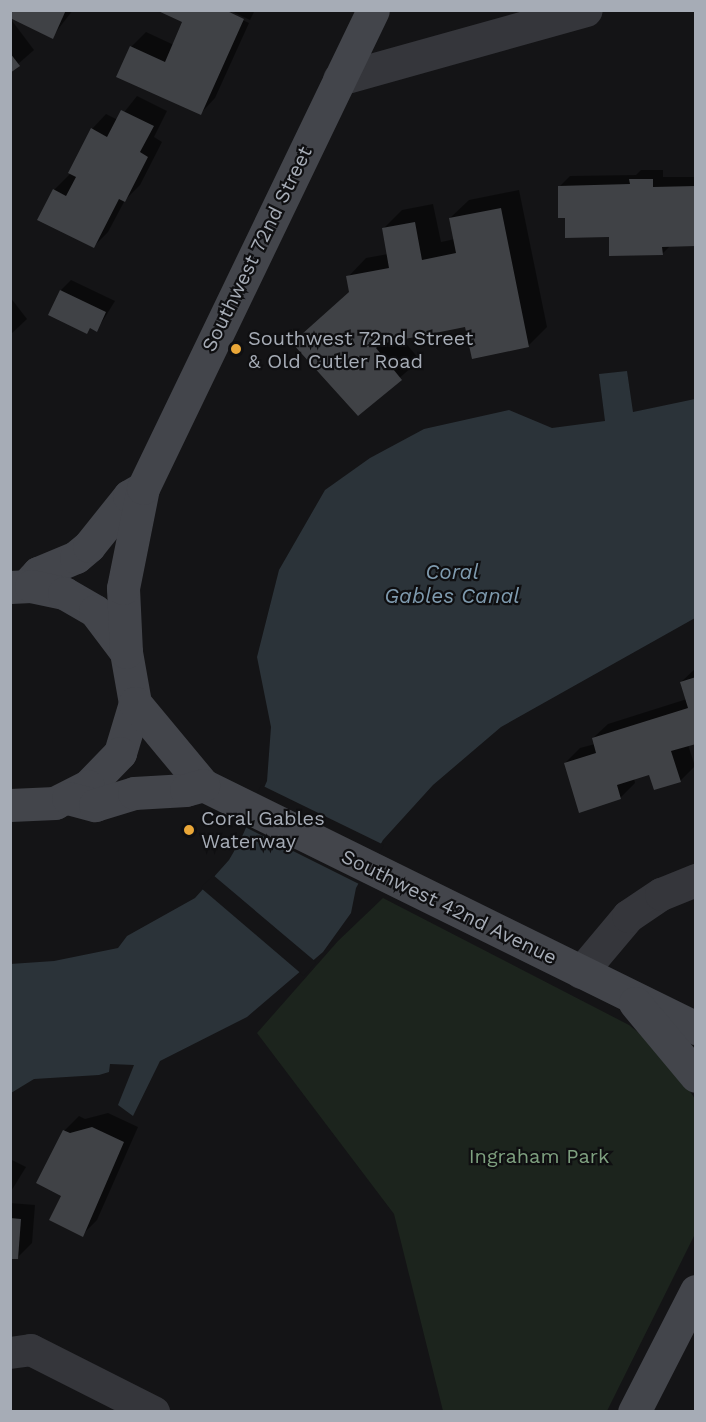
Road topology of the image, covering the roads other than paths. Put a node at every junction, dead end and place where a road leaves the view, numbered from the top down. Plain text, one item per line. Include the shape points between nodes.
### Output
1 (373, 10) edge
2 (586, 10) edge
3 (533, 15) edge
4 (339, 79) junction
5 (143, 488) junction
6 (17, 585) edge
7 (126, 652) junction
8 (135, 703) junction
9 (203, 785) junction
10 (68, 798) junction
11 (10, 805) edge
12 (696, 880) edge
13 (580, 972) junction
14 (631, 996) junction
15 (696, 1028) edge
16 (696, 1076) edge
17 (696, 1291) edge
18 (10, 1353) edge
19 (154, 1412) edge
20 (634, 1412) edge

1 - 4 main road, Southwest 72nd Street
2 - 3 street
3 - 4 street
4 - 5 main road, Southwest 72nd Street
5 - 6 main road, Southwest 72nd Street via 129,496 89,546
5 - 7 main road, Southwest 72nd Street via 123,588
6 - 7 main road via 48,588 80,601 107,622
7 - 8 main road, Southwest 72nd Street
8 - 9 main road, Southwest 42nd Avenue
8 - 10 main road via 120,753 106,771
9 - 10 main road via 186,790 134,793 95,804
9 - 13 main road, Southwest 42nd Avenue
10 - 11 main road via 46,804
12 - 13 street via 661,894 628,916
13 - 14 main road, Southwest 42nd Avenue
14 - 15 main road, Southwest 42nd Avenue
14 - 16 main road
17 - 20 main road
18 - 19 street via 32,1350

